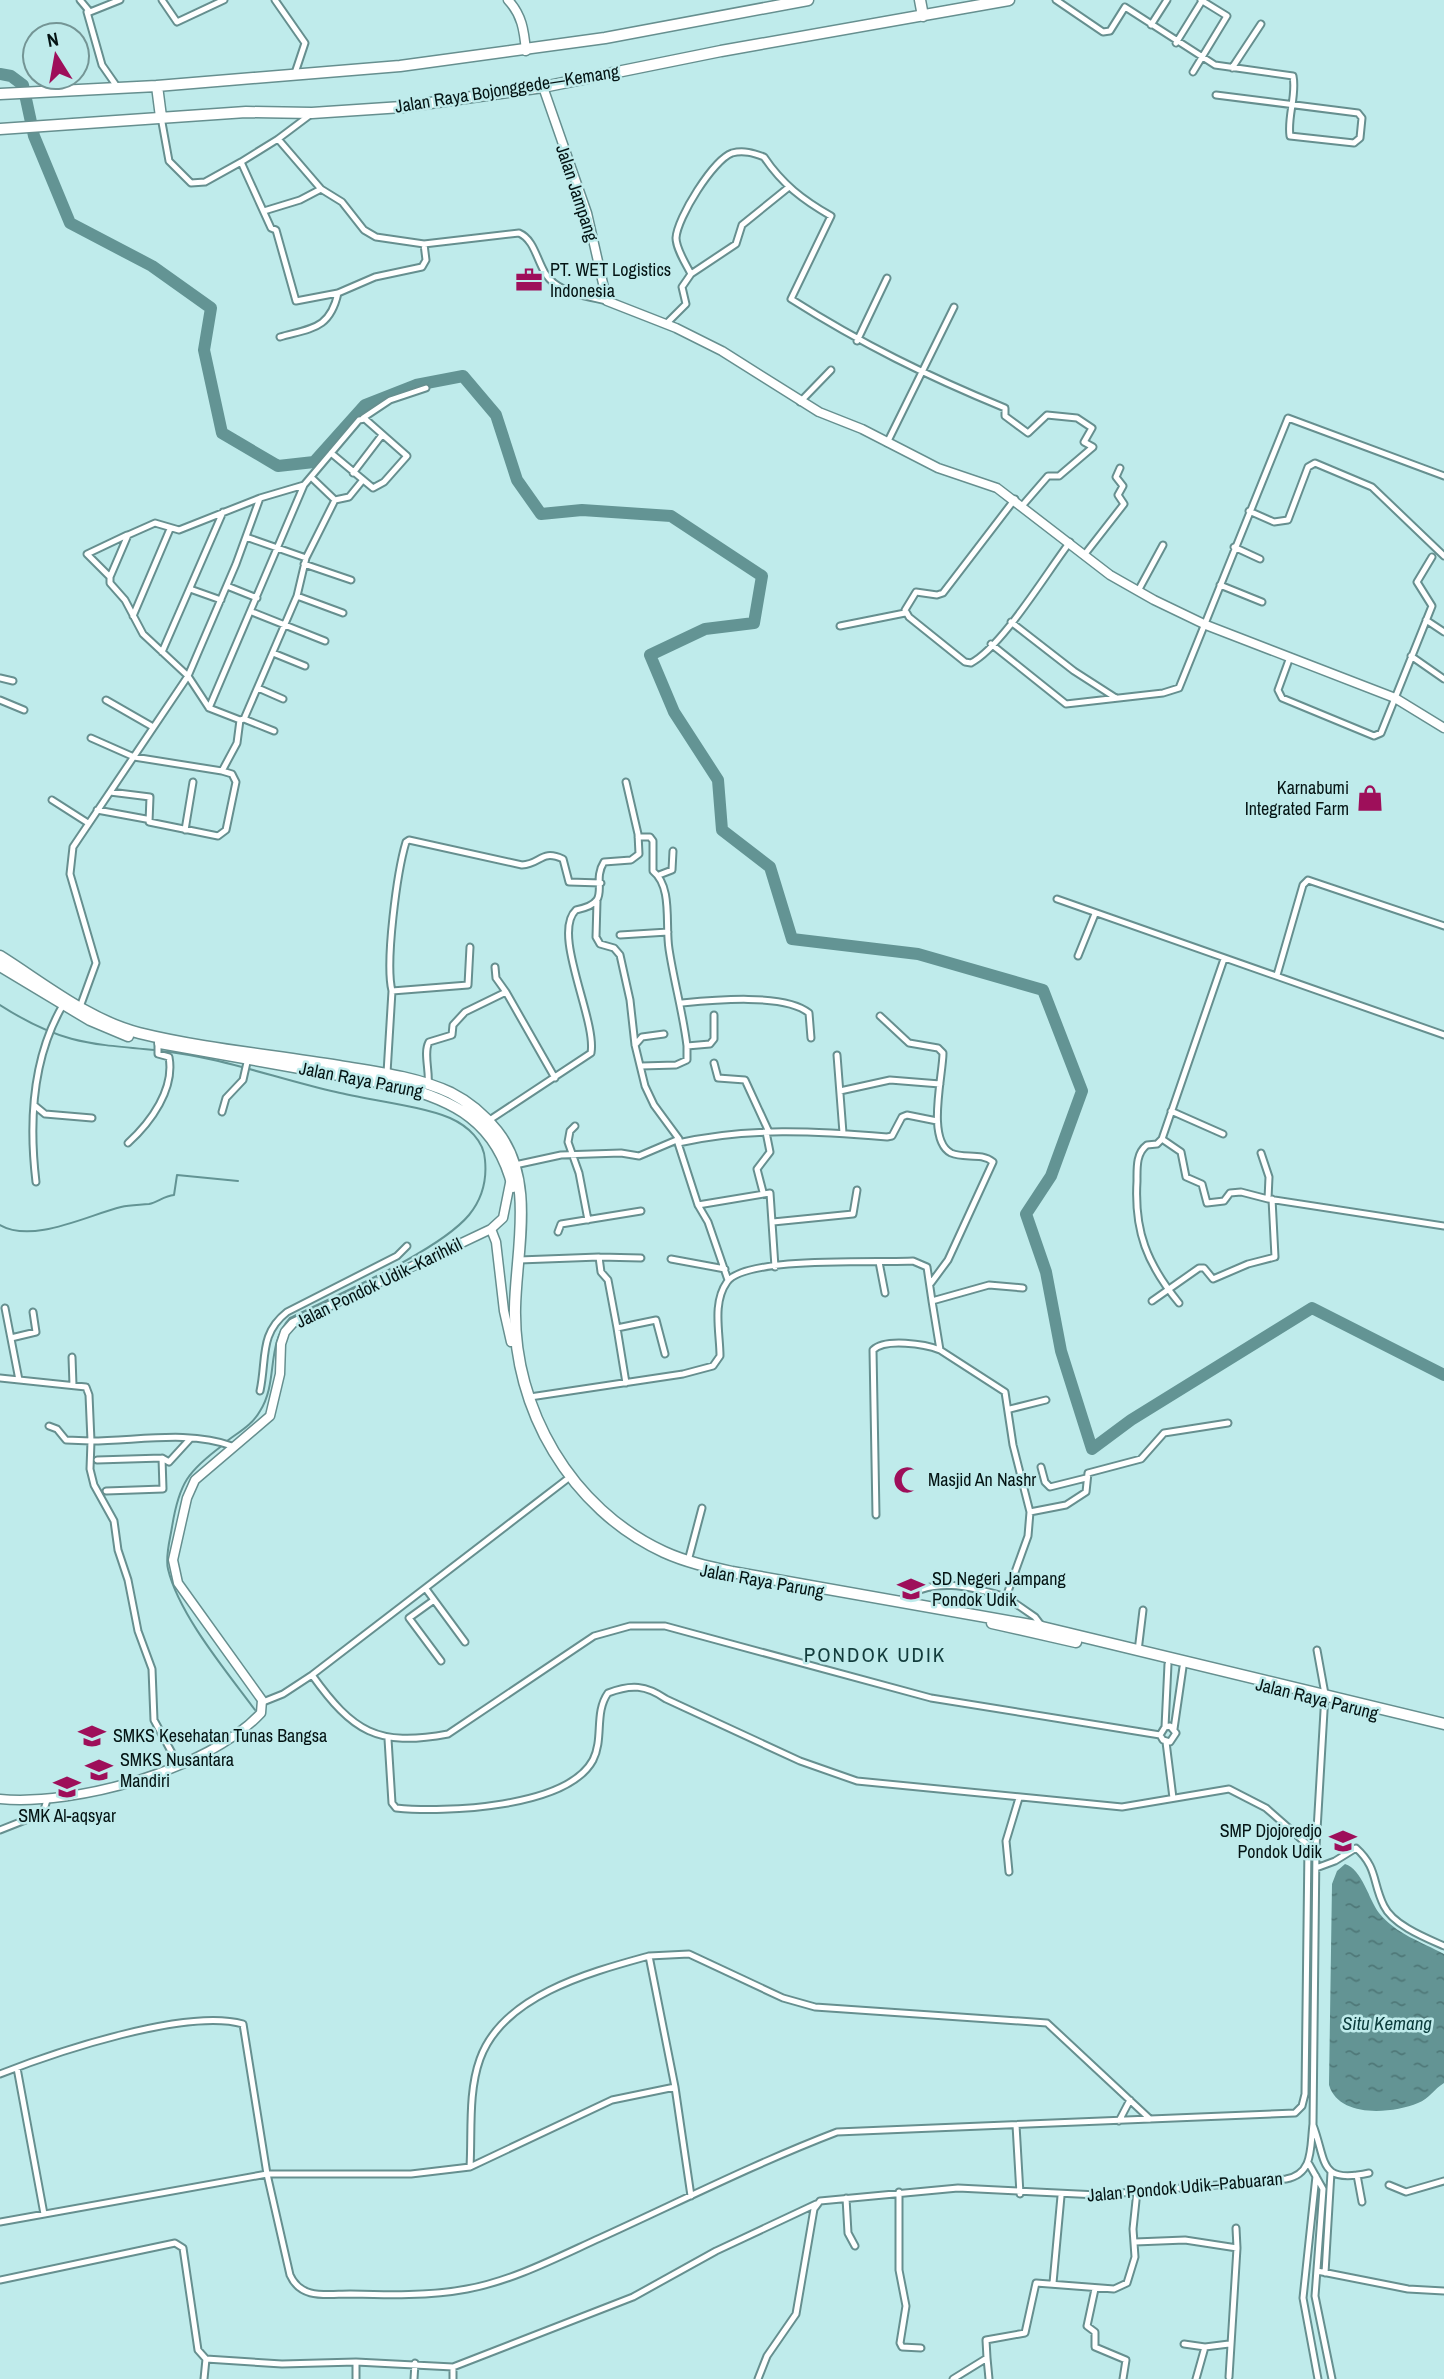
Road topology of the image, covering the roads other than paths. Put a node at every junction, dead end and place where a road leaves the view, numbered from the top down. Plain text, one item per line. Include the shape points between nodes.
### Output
1 (80, 0) edge
2 (120, 0) edge
3 (162, 0) edge
4 (224, 0) edge
5 (275, 0) edge
6 (508, 0) edge
7 (808, 0) edge
8 (920, 0) edge
9 (1009, 0) edge
10 (1056, 0) edge
11 (1130, 0) edge
12 (1167, 0) edge
13 (1201, 0) edge
14 (1125, 7) junction
15 (87, 12) junction
16 (923, 16) junction
17 (1261, 24) dead end
18 (1151, 25) junction
19 (1176, 43) junction
20 (526, 51) junction
21 (1202, 58) junction
22 (1232, 68) junction
23 (296, 70) dead end
24 (1193, 72) dead end
25 (157, 86) junction
26 (543, 87) junction
27 (118, 88) junction
28 (4, 94) edge
29 (1216, 95) dead end
30 (1291, 106) junction
31 (312, 113) junction
32 (161, 117) junction
33 (4, 129) edge
34 (278, 139) junction
35 (241, 162) junction
36 (789, 187) junction
37 (321, 189) junction
38 (264, 211) junction
39 (424, 244) junction
40 (691, 274) junction
41 (887, 278) dead end
42 (338, 293) junction
43 (607, 301) junction
44 (954, 307) dead end
45 (666, 324) junction
46 (280, 337) dead end
47 (857, 341) junction
48 (831, 370) dead end
49 (922, 374) junction
50 (426, 388) dead end
51 (800, 402) junction
52 (362, 419) junction
53 (382, 435) junction
54 (887, 443) junction
55 (331, 453) junction
56 (1120, 468) dead end
57 (353, 473) junction
58 (1444, 476) edge
59 (312, 478) junction
60 (362, 481) junction
61 (304, 485) junction
62 (260, 498) junction
63 (1015, 499) junction
64 (335, 500) junction
65 (1022, 506) junction
66 (1249, 511) junction
67 (223, 512) junction
68 (170, 529) junction
69 (128, 535) junction
70 (246, 537) junction
71 (1070, 542) junction
72 (1163, 545) dead end
73 (1234, 547) junction
74 (278, 548) junction
75 (1085, 554) junction
76 (1444, 556) edge
77 (1432, 557) dead end
78 (1260, 559) dead end
79 (305, 561) junction
80 (110, 577) junction
81 (351, 580) dead end
82 (1220, 585) junction
83 (227, 586) junction
84 (190, 589) junction
85 (1138, 591) junction
86 (297, 596) junction
87 (257, 598) junction
88 (221, 600) junction
89 (1262, 602) dead end
90 (252, 612) junction
91 (343, 613) dead end
92 (905, 613) junction
93 (133, 617) junction
94 (1426, 620) junction
95 (1011, 622) junction
96 (1206, 625) junction
97 (285, 626) junction
98 (840, 626) dead end
99 (1444, 632) edge
100 (325, 641) dead end
101 (991, 644) junction
102 (162, 652) junction
103 (273, 653) junction
104 (1411, 656) junction
105 (1290, 657) junction
106 (305, 666) dead end
107 (188, 676) junction
108 (0, 678) edge
109 (1444, 679) edge
110 (13, 681) dead end
111 (258, 688) junction
112 (1116, 698) junction
113 (1395, 698) junction
114 (283, 699) dead end
115 (106, 700) dead end
116 (0, 701) edge
117 (209, 708) junction
118 (24, 710) dead end
119 (242, 720) junction
120 (153, 727) junction
121 (1444, 728) edge
122 (274, 731) dead end
123 (91, 738) dead end
124 (134, 757) junction
125 (222, 771) junction
126 (193, 782) dead end
127 (626, 782) dead end
128 (110, 792) junction
129 (52, 800) dead end
130 (97, 810) junction
131 (146, 819) junction
132 (88, 823) junction
133 (185, 830) junction
134 (638, 837) junction
135 (673, 851) dead end
136 (659, 875) junction
137 (601, 883) junction
138 (1057, 899) dead end
139 (597, 901) junction
140 (1095, 914) junction
141 (1444, 926) edge
142 (668, 932) junction
143 (620, 935) dead end
144 (470, 947) dead end
145 (0, 956) edge
146 (1078, 956) dead end
147 (1224, 959) junction
148 (0, 966) edge
149 (495, 967) dead end
150 (1277, 975) junction
151 (392, 991) junction
152 (506, 992) junction
153 (682, 1003) junction
154 (63, 1005) junction
155 (80, 1007) junction
156 (714, 1015) dead end
157 (880, 1016) dead end
158 (664, 1034) dead end
159 (1444, 1035) edge
160 (811, 1038) dead end
161 (635, 1045) junction
162 (687, 1046) junction
163 (158, 1049) junction
164 (837, 1055) dead end
165 (714, 1063) dead end
166 (247, 1064) junction
167 (313, 1066) junction
168 (642, 1066) junction
169 (387, 1073) junction
170 (555, 1078) junction
171 (940, 1084) junction
172 (428, 1085) junction
173 (839, 1091) junction
174 (34, 1104) junction
175 (1171, 1111) junction
176 (222, 1112) dead end
177 (92, 1118) dead end
178 (488, 1121) junction
179 (937, 1121) junction
180 (575, 1126) dead end
181 (768, 1132) junction
182 (843, 1133) junction
183 (1223, 1134) dead end
184 (1162, 1139) junction
185 (678, 1141) junction
186 (128, 1143) dead end
187 (1262, 1153) dead end
188 (573, 1154) junction
189 (514, 1166) junction
190 (510, 1178) junction
191 (36, 1182) dead end
192 (858, 1190) dead end
193 (763, 1192) junction
194 (1270, 1199) junction
195 (698, 1205) junction
196 (641, 1211) dead end
197 (588, 1220) junction
198 (774, 1222) junction
199 (1444, 1226) edge
200 (491, 1229) junction
201 (558, 1232) dead end
202 (407, 1247) dead end
203 (598, 1257) junction
204 (641, 1258) dead end
205 (671, 1259) dead end
206 (519, 1260) junction
207 (879, 1262) junction
208 (377, 1266) junction
209 (775, 1267) junction
210 (725, 1269) junction
211 (383, 1279) junction
212 (728, 1280) junction
213 (931, 1283) junction
214 (1023, 1288) dead end
215 (1170, 1291) junction
216 (885, 1293) dead end
217 (932, 1301) junction
218 (1152, 1301) dead end
219 (1179, 1303) dead end
220 (5, 1308) dead end
221 (33, 1312) dead end
222 (617, 1328) junction
223 (11, 1338) junction
224 (511, 1342) junction
225 (940, 1350) junction
226 (665, 1354) dead end
227 (72, 1357) dead end
228 (0, 1378) edge
229 (19, 1380) junction
230 (626, 1383) junction
231 (73, 1385) junction
232 (260, 1391) dead end
233 (529, 1397) junction
234 (1046, 1400) dead end
235 (1010, 1409) junction
236 (1228, 1423) dead end
237 (49, 1426) dead end
238 (190, 1439) junction
239 (91, 1441) junction
240 (232, 1446) junction
241 (162, 1458) junction
242 (97, 1460) dead end
243 (1041, 1467) dead end
244 (1086, 1478) junction
245 (566, 1480) junction
246 (106, 1491) dead end
247 (702, 1508) dead end
248 (1030, 1512) junction
249 (876, 1515) dead end
250 (688, 1561) junction
251 (426, 1589) junction
252 (1006, 1597) junction
253 (434, 1600) junction
254 (899, 1602) junction
255 (1143, 1610) dead end
256 (1042, 1627) junction
257 (465, 1642) dead end
258 (1317, 1650) dead end
259 (1138, 1651) junction
260 (441, 1661) dead end
261 (1168, 1664) junction
262 (1183, 1667) junction
263 (312, 1675) junction
264 (1325, 1697) junction
265 (263, 1702) junction
266 (1444, 1724) edge
267 (1165, 1727) junction
268 (1174, 1729) junction
269 (1444, 1731) edge
270 (1160, 1735) junction
271 (388, 1739) junction
272 (1166, 1742) junction
273 (178, 1764) junction
274 (0, 1798) edge
275 (1019, 1798) junction
276 (1173, 1798) junction
277 (47, 1800) junction
278 (0, 1830) edge
279 (1316, 1868) junction
280 (1009, 1872) dead end
281 (1444, 1946) edge
282 (649, 1956) junction
283 (17, 2068) junction
284 (0, 2074) edge
285 (675, 2087) junction
286 (1130, 2100) junction
287 (1150, 2119) junction
288 (1119, 2121) junction
289 (1313, 2124) junction
290 (1016, 2125) junction
291 (1308, 2165) junction
292 (470, 2167) junction
293 (1331, 2172) junction
294 (1369, 2173) dead end
295 (267, 2174) junction
296 (1357, 2175) junction
297 (1316, 2176) junction
298 (1444, 2181) edge
299 (1389, 2185) dead end
300 (1137, 2191) junction
301 (899, 2192) junction
302 (1020, 2194) junction
303 (691, 2196) junction
304 (1060, 2196) junction
305 (846, 2198) junction
306 (1362, 2202) dead end
307 (816, 2204) junction
308 (44, 2214) junction
309 (0, 2222) edge
310 (1236, 2228) dead end
311 (1135, 2242) junction
312 (855, 2246) dead end
313 (1237, 2248) junction
314 (1317, 2271) junction
315 (1325, 2273) junction
316 (0, 2280) edge
317 (1053, 2283) junction
318 (1095, 2288) junction
319 (1444, 2291) edge
320 (1184, 2344) dead end
321 (1229, 2344) junction
322 (1205, 2347) junction
323 (921, 2348) dead end
324 (987, 2358) junction
325 (206, 2359) junction
326 (356, 2362) junction
327 (415, 2363) junction
328 (453, 2367) junction
329 (1229, 2377) edge
330 (204, 2379) edge
331 (356, 2379) edge
332 (414, 2379) edge
333 (453, 2379) edge
334 (758, 2379) edge
335 (953, 2379) edge
336 (989, 2379) edge
337 (1123, 2379) edge
338 (1196, 2379) edge
339 (1318, 2379) edge
340 (1332, 2379) edge

1 - 15 street
2 - 15 street
3 - 4 street via 177,22
5 - 23 street via 305,43
6 - 20 street via 524,27
7 - 20 highway, Jalan Raya Bojonggede—Kemang
8 - 16 highway
9 - 16 highway, Jalan Raya Bojonggede—Kemang
10 - 14 street via 1104,33
11 - 14 street
12 - 18 street
13 - 19 street
13 - 21 street via 1227,16
14 - 18 street
15 - 27 street via 102,65
16 - 26 highway, Jalan Raya Bojonggede—Kemang
17 - 22 street
18 - 19 street
19 - 21 street
20 - 25 highway, Jalan Raya Bojonggede—Kemang
21 - 22 street
21 - 24 street
22 - 30 street via 1293,76
25 - 27 highway, Jalan Raya Bojonggede—Kemang
25 - 32 highway
26 - 31 highway, Jalan Raya Bojonggede—Kemang via 402,107
26 - 43 street, Jalan Jampang via 587,213
27 - 28 highway, Jalan Raya Bojonggede—Kemang
29 - 30 street
30 - 30 street via 1358,113 1362,118 1359,141 1292,138
31 - 32 highway, Jalan Raya Bojonggede—Kemang
31 - 34 street
32 - 33 highway, Jalan Raya Bojonggede—Kemang
32 - 35 street via 169,161 191,183 205,181
34 - 35 street
34 - 37 street
35 - 38 street
36 - 40 street via 742,225 736,244
36 - 40 street via 764,157 746,151 719,161 678,223 676,241
36 - 47 street via 831,216 791,299
37 - 38 street
37 - 39 street via 342,202 364,230 376,237
38 - 42 street via 276,230 296,302
39 - 42 street via 425,266 375,277
39 - 43 street via 522,234 555,284
40 - 45 street via 681,287 685,306
41 - 47 street
42 - 46 street via 330,317 321,325
43 - 45 street
44 - 49 street
45 - 51 street via 722,351
47 - 49 street
48 - 51 street
49 - 54 street
49 - 65 street via 1005,408 1005,416 1028,433 1046,415 1077,418 1092,428 1084,442 1093,447 1059,476 1048,476
50 - 52 street via 390,400
51 - 54 street
52 - 53 street
52 - 55 street
53 - 57 street
53 - 60 street via 407,457 375,487
54 - 63 street
55 - 57 street
55 - 59 street
56 - 75 street via 1116,477 1123,486 1118,495 1124,504
57 - 60 street
58 - 66 street via 1289,418
59 - 61 street
59 - 64 street
60 - 64 street via 349,497
61 - 62 street
61 - 74 street
62 - 67 street
62 - 70 street
63 - 65 street
63 - 92 street via 943,593 915,592
64 - 79 street
65 - 71 street
66 - 73 street
66 - 76 street via 1273,522 1288,520 1308,467 1314,463 1372,487
67 - 68 street via 179,530
67 - 84 street
68 - 69 street via 153,524
68 - 93 street
69 - 80 street
69 - 80 street via 87,554
70 - 74 street
70 - 83 street
71 - 75 street
71 - 95 street
72 - 85 street
73 - 78 street
73 - 82 street
74 - 79 street
74 - 87 street
75 - 85 street
77 - 94 street via 1417,582 1432,602
79 - 81 street
79 - 86 street
80 - 93 street
82 - 89 street
82 - 96 street
83 - 87 street
83 - 88 street
84 - 88 street
84 - 102 street
85 - 96 street
86 - 91 street
86 - 97 street
87 - 90 street
88 - 107 street
90 - 97 street
90 - 117 street
92 - 98 street
92 - 101 street via 965,662 974,662
93 - 102 street
94 - 99 street
94 - 104 street
95 - 101 street
95 - 112 street
96 - 105 street
96 - 112 street via 1178,688
97 - 100 street
97 - 103 street
101 - 112 street via 1066,704
102 - 107 street
103 - 106 street
103 - 111 street
104 - 109 street
104 - 113 street
105 - 113 street
105 - 113 street via 1278,690 1282,698 1368,734 1381,733
107 - 117 street
107 - 120 street
108 - 110 street
111 - 114 street
111 - 119 street
113 - 121 street
115 - 120 street
116 - 118 street
117 - 119 street
119 - 122 street
119 - 125 street via 237,743
120 - 124 street
123 - 124 street
124 - 125 street
124 - 128 street
125 - 133 street via 232,774 236,782 224,832 218,836
126 - 133 street
127 - 134 street
128 - 130 street
128 - 131 street via 150,797
129 - 132 street
130 - 131 street
130 - 132 street
131 - 133 street
132 - 155 street via 73,847 69,866 96,957
134 - 136 street via 652,838 653,873
134 - 137 street via 638,856 604,862
135 - 136 street via 672,870
136 - 142 street via 667,901
137 - 139 street
137 - 151 street, Jalan Raya Parung via 569,882 563,859 554,855 522,865 409,840 401,861
138 - 140 street
139 - 161 street via 596,937 620,955
139 - 170 street via 572,913 568,929 592,1050
140 - 146 street
140 - 147 street
141 - 150 street via 1308,880
142 - 143 street
142 - 153 street
144 - 151 street via 469,984
145 - 155 highway, Jalan Raya Parung
147 - 150 street
147 - 175 street
148 - 154 highway, Jalan Raya Parung
149 - 152 street via 496,978
150 - 159 street
151 - 169 street, Jalan Raya Parung
152 - 170 street
152 - 172 street via 465,1012 451,1035 429,1042
153 - 160 street via 752,999 801,1007 809,1013
153 - 162 street
154 - 163 highway, Jalan Raya Parung
154 - 174 street via 48,1032
155 - 167 highway, Jalan Raya Parung via 137,1032
156 - 162 street via 713,1042
157 - 171 street via 909,1043 942,1050
158 - 161 street via 642,1037
161 - 168 street
162 - 168 street via 684,1063
163 - 166 highway, Jalan Raya Parung
163 - 186 street via 169,1056 170,1081 151,1119
164 - 173 street
165 - 181 street via 718,1078 745,1080
166 - 167 highway, Jalan Raya Parung
166 - 176 street via 241,1084 226,1098
167 - 169 highway, Jalan Raya Parung
167 - 190 highway, Jalan Raya Parung via 450,1102 488,1132
168 - 185 street via 654,1105
169 - 172 highway, Jalan Raya Parung
170 - 178 street
171 - 173 street via 890,1080
171 - 179 street
172 - 178 highway, Jalan Raya Parung via 465,1101
173 - 182 street
174 - 177 street via 45,1114
174 - 191 street
175 - 183 street
175 - 184 street
178 - 189 highway, Jalan Raya Parung via 499,1133
179 - 182 street via 907,1115 892,1136
179 - 213 street via 948,1151 993,1162 948,1260
180 - 188 street via 568,1135
181 - 182 street
181 - 185 street
181 - 193 street via 769,1152 757,1169
184 - 194 street via 1181,1152 1186,1177 1202,1184 1207,1203 1224,1201 1233,1192
184 - 215 street via 1139,1154 1135,1213 1141,1240
185 - 188 street via 639,1156
185 - 195 street
187 - 194 street
188 - 189 street
188 - 197 street
189 - 206 highway, Jalan Raya Parung via 521,1205
190 - 200 street via 503,1218
190 - 224 highway, Jalan Raya Parung via 516,1213
192 - 198 street via 853,1214
193 - 195 street
193 - 198 street via 770,1193
194 - 199 street
194 - 215 street via 1275,1257 1213,1279 1199,1268
195 - 210 street
196 - 197 street
197 - 201 street via 561,1224
198 - 209 street
200 - 211 street, Jalan Pondok Udik–Karihkil
200 - 224 street
202 - 208 street
203 - 204 street
203 - 206 street
203 - 222 street via 600,1272 608,1280
205 - 210 street
206 - 233 highway, Jalan Raya Parung via 516,1342
207 - 209 street via 797,1262
207 - 213 street via 922,1263 928,1267
207 - 216 street
208 - 211 street
208 - 232 street via 273,1323 265,1341
209 - 212 street via 747,1269
210 - 212 street
211 - 240 street, Jalan Pondok Udik–Karihkil via 293,1323 285,1332 270,1416
212 - 230 street via 717,1321 717,1363
213 - 217 street
214 - 217 street via 989,1285
215 - 218 street
215 - 219 street
217 - 225 street
220 - 223 street
221 - 223 street via 36,1332
222 - 226 street via 656,1320
222 - 230 street
223 - 229 street
224 - 245 highway, Jalan Raya Parung via 520,1390 532,1421 547,1455
225 - 235 street via 1003,1388
225 - 249 street via 895,1344 873,1350
227 - 231 street
228 - 229 street
229 - 231 street
230 - 233 street
231 - 239 street via 88,1391
233 - 250 highway, Jalan Raya Parung via 554,1453 588,1497 636,1537
234 - 235 street
235 - 248 street via 1013,1445
236 - 244 street via 1164,1433 1141,1459 1091,1471
237 - 239 street via 66,1440
238 - 239 street
238 - 240 street
238 - 241 street via 169,1462
239 - 273 street via 94,1485 114,1521 138,1631 152,1669 154,1720
240 - 265 street, Jalan Pondok Udik–Karihkil via 202,1472 191,1489 173,1570
241 - 242 street
241 - 246 street via 163,1489
243 - 244 street via 1050,1487
244 - 248 street via 1086,1492 1066,1505
245 - 251 street
245 - 254 highway, Jalan Raya Parung via 606,1520 662,1558 729,1578
247 - 250 street
248 - 252 street via 1028,1536
250 - 254 highway, Jalan Raya Parung
251 - 253 street
251 - 263 street
252 - 254 street via 948,1585 925,1587
252 - 256 street
253 - 257 street
253 - 260 street via 409,1618
254 - 256 highway, Jalan Raya Parung
254 - 261 highway, Jalan Raya Parung
255 - 259 street
256 - 259 highway, Jalan Raya Parung
258 - 264 street
259 - 264 highway, Jalan Raya Parung
261 - 262 highway, Jalan Raya Parung
261 - 267 street
262 - 264 highway, Jalan Raya Parung
262 - 268 street
263 - 265 street
263 - 271 street via 341,1713
264 - 266 highway, Jalan Raya Parung
264 - 269 highway, Jalan Raya Parung
264 - 279 street
265 - 273 street via 258,1716 228,1738
267 - 268 street
267 - 270 street
268 - 272 street via 1176,1737
270 - 271 street via 931,1698 665,1626 630,1626 594,1636 448,1734
270 - 272 street
271 - 275 street via 396,1808 538,1797 581,1774 598,1745 601,1703 608,1693 636,1685 843,1777 894,1787
272 - 276 street
273 - 277 street via 140,1779
274 - 277 street
275 - 276 street via 1122,1807
275 - 280 street via 1006,1841
276 - 287 street via 1219,1789 1239,1792 1266,1808 1308,1845 1305,2094 1295,2113
277 - 278 street via 43,1813
279 - 281 street via 1356,1848 1373,1868 1385,1909
279 - 289 street
282 - 285 street
282 - 286 street via 689,1954 783,1998 815,2007 1047,2023
282 - 292 street via 538,1998 498,2027 474,2080
283 - 284 street
283 - 295 street via 164,2024 228,2020 243,2024
283 - 308 street
285 - 292 street via 612,2100
285 - 303 street
286 - 287 street
286 - 288 street
287 - 288 street
288 - 290 street
289 - 291 street
289 - 293 street via 1324,2165
290 - 302 street
290 - 303 street via 837,2132 775,2155
291 - 297 street
291 - 300 street, Jalan Pondok Udik–Pabuaran via 1304,2172 1286,2179
292 - 295 street via 411,2174
293 - 296 street via 1339,2177
293 - 315 street
294 - 296 street
295 - 303 street via 290,2276 307,2293 383,2295 467,2289 527,2270
295 - 308 street
296 - 306 street
297 - 314 street via 1323,2189
297 - 339 street via 1303,2298
298 - 299 street via 1406,2192
300 - 304 street, Jalan Pondok Udik–Pabuaran
300 - 311 street
301 - 302 street, Jalan Pondok Udik–Pabuaran via 958,2188
301 - 305 street, Jalan Pondok Udik–Pabuaran
301 - 323 street via 899,2270 906,2306 900,2343
302 - 304 street, Jalan Pondok Udik–Pabuaran
304 - 317 street
305 - 307 street, Jalan Pondok Udik–Pabuaran
305 - 312 street via 848,2233
307 - 328 street, Jalan Pondok Udik–Pabuaran via 633,2297
307 - 334 street via 796,2314 767,2356
308 - 309 street
310 - 313 street
311 - 313 street via 1185,2239
311 - 318 street via 1127,2283 1114,2289
313 - 321 street
314 - 315 street
314 - 340 street via 1315,2296
315 - 319 street
316 - 325 street via 179,2244 198,2350
317 - 318 street
317 - 324 street via 1033,2286 1025,2333 986,2340
318 - 337 street via 1087,2326 1096,2332 1096,2347 1126,2360
320 - 322 street
321 - 322 street
321 - 329 street
322 - 338 street
324 - 335 street
324 - 336 street
325 - 326 street
325 - 330 street
326 - 327 street
326 - 331 street
327 - 328 street
327 - 332 street
328 - 333 street

